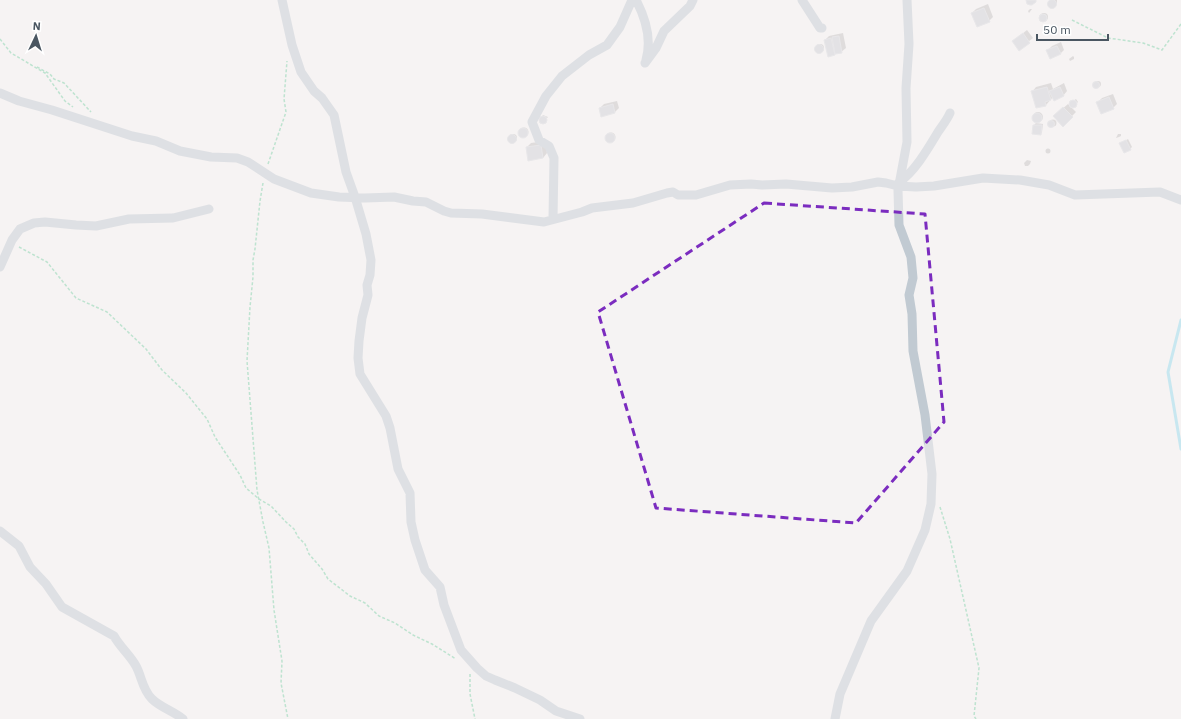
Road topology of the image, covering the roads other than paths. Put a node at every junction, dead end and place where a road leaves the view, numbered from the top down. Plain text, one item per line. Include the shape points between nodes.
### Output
1 (282, 0) edge
2 (632, 0) edge
3 (636, 0) edge
4 (693, 0) edge
5 (802, 0) edge
6 (907, 0) edge
7 (822, 28) dead end
8 (0, 93) edge
9 (950, 113) dead end
10 (899, 184) junction
11 (355, 197) junction
12 (1181, 200) edge
13 (209, 209) dead end
14 (553, 219) junction
15 (0, 267) edge
16 (0, 531) edge
17 (183, 719) edge
18 (580, 719) edge
19 (835, 719) edge

1 - 11 street via 301,72 334,115 346,172
2 - 14 street via 620,28 607,45 562,76 546,96 532,122 539,140 549,146 554,158
3 - 4 street via 646,23 648,52 645,63 664,31
5 - 7 street
6 - 10 street via 907,142
8 - 11 street via 132,136 156,141 180,151 211,157 236,158 248,162 274,178 311,193
9 - 10 street via 916,165
10 - 12 street via 934,186 983,178 1020,180 1049,185 1075,195 1160,192
10 - 14 street via 878,182 832,188 786,184 730,185 696,195 667,193 633,203 606,205
10 - 19 street via 899,225 911,257 913,278 909,296 912,314 912,351 932,474 931,504 925,530 906,571 871,621 840,694
11 - 14 street via 394,197 413,202 426,202 451,213 544,222
11 - 18 street via 371,260 368,295 359,341 360,374 386,416 394,440 398,469 410,493 411,522 426,570 440,586 446,611 461,650 477,668 486,676
13 - 15 street via 173,218 129,219 96,226 45,222 34,224 20,229
16 - 17 street via 19,546 30,567 46,584 62,608 114,636 136,666 145,691 152,699

